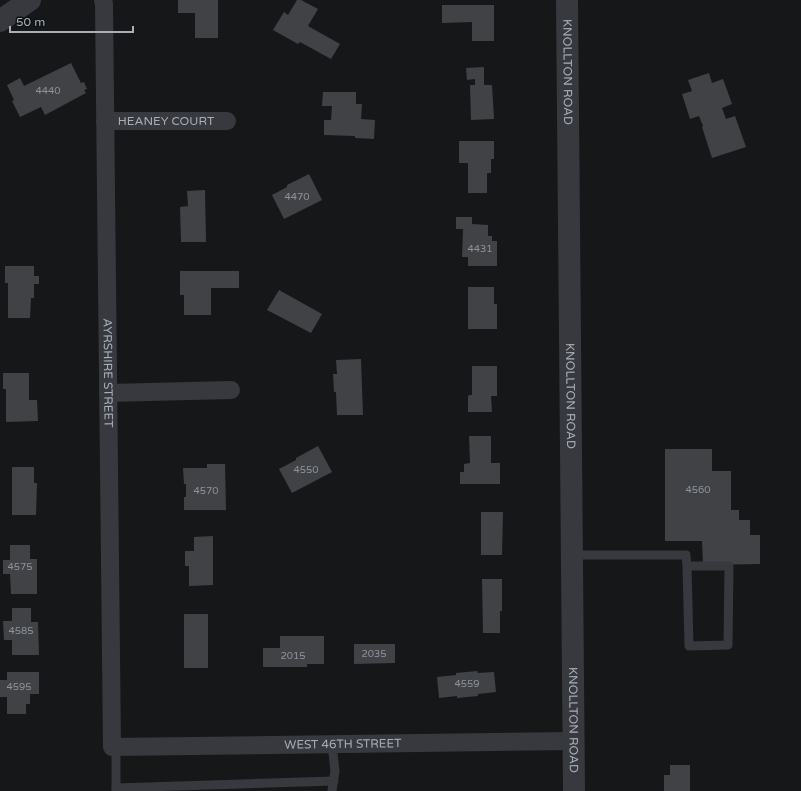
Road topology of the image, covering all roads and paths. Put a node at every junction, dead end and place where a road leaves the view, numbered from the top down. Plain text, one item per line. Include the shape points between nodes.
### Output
1 (30, 0) edge
2 (103, 0) edge
3 (567, 0) edge
4 (0, 21) edge
5 (105, 121) junction
6 (227, 121) dead end
7 (231, 390) dead end
8 (108, 393) junction
9 (572, 555) junction
10 (687, 566) junction
11 (574, 741) junction
12 (332, 744) junction
13 (114, 747) junction
14 (334, 781) junction
15 (116, 790) edge
16 (332, 791) edge
17 (574, 791) edge

1 - 4 street
2 - 5 street, AYRSHIRE STREET
3 - 9 street, KNOLLTON ROAD
5 - 6 street, HEANEY COURT
5 - 8 street, AYRSHIRE STREET
7 - 8 street
8 - 13 street, AYRSHIRE STREET
9 - 10 lane via 686,555
9 - 11 street, KNOLLTON ROAD
10 - 10 lane via 729,566 728,645 689,646
11 - 12 street, WEST 46TH STREET
11 - 17 street, KNOLLTON ROAD
12 - 13 street, WEST 46TH STREET
12 - 14 lane via 336,771
13 - 15 lane
14 - 15 lane
14 - 16 lane

